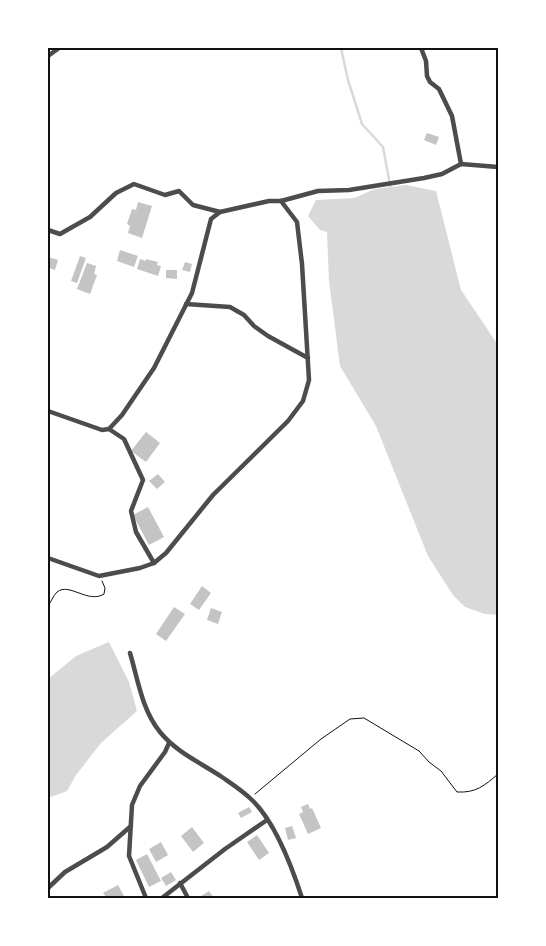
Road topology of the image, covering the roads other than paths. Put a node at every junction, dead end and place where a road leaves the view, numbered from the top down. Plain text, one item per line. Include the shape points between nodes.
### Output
1 (60, 48) edge
2 (421, 48) edge
3 (48, 56) edge
4 (461, 164) junction
5 (498, 167) edge
6 (281, 201) junction
7 (220, 212) junction
8 (48, 230) edge
9 (186, 304) junction
10 (308, 358) junction
11 (48, 411) edge
12 (109, 429) junction
13 (48, 558) edge
14 (154, 563) junction
15 (130, 654) dead end
16 (169, 742) junction
17 (267, 820) junction
18 (131, 826) junction
19 (180, 883) junction
20 (48, 888) edge
21 (146, 898) edge
22 (162, 898) edge
23 (188, 898) edge
24 (302, 898) edge

1 - 3 street
2 - 4 street via 427,76 439,89 452,116
4 - 5 street
4 - 6 street via 442,174 349,190 318,191
6 - 7 street
6 - 10 street via 297,222
7 - 8 street via 192,205 179,191 165,196 134,184 116,193 90,217 60,234
7 - 9 street via 211,219 192,293
9 - 10 street via 230,307 268,336
9 - 12 street via 154,368
10 - 14 street via 309,380 303,401 288,421 213,495 166,553
11 - 12 street via 102,430
12 - 14 street via 124,439 143,480 131,511 136,532
13 - 14 street via 99,576
15 - 16 street via 143,700 158,730
16 - 17 street via 250,798
16 - 18 street via 140,786 132,805
17 - 19 street
17 - 24 street via 289,860
18 - 20 street via 107,847 65,872
18 - 21 street via 129,856
19 - 22 street
19 - 23 street

